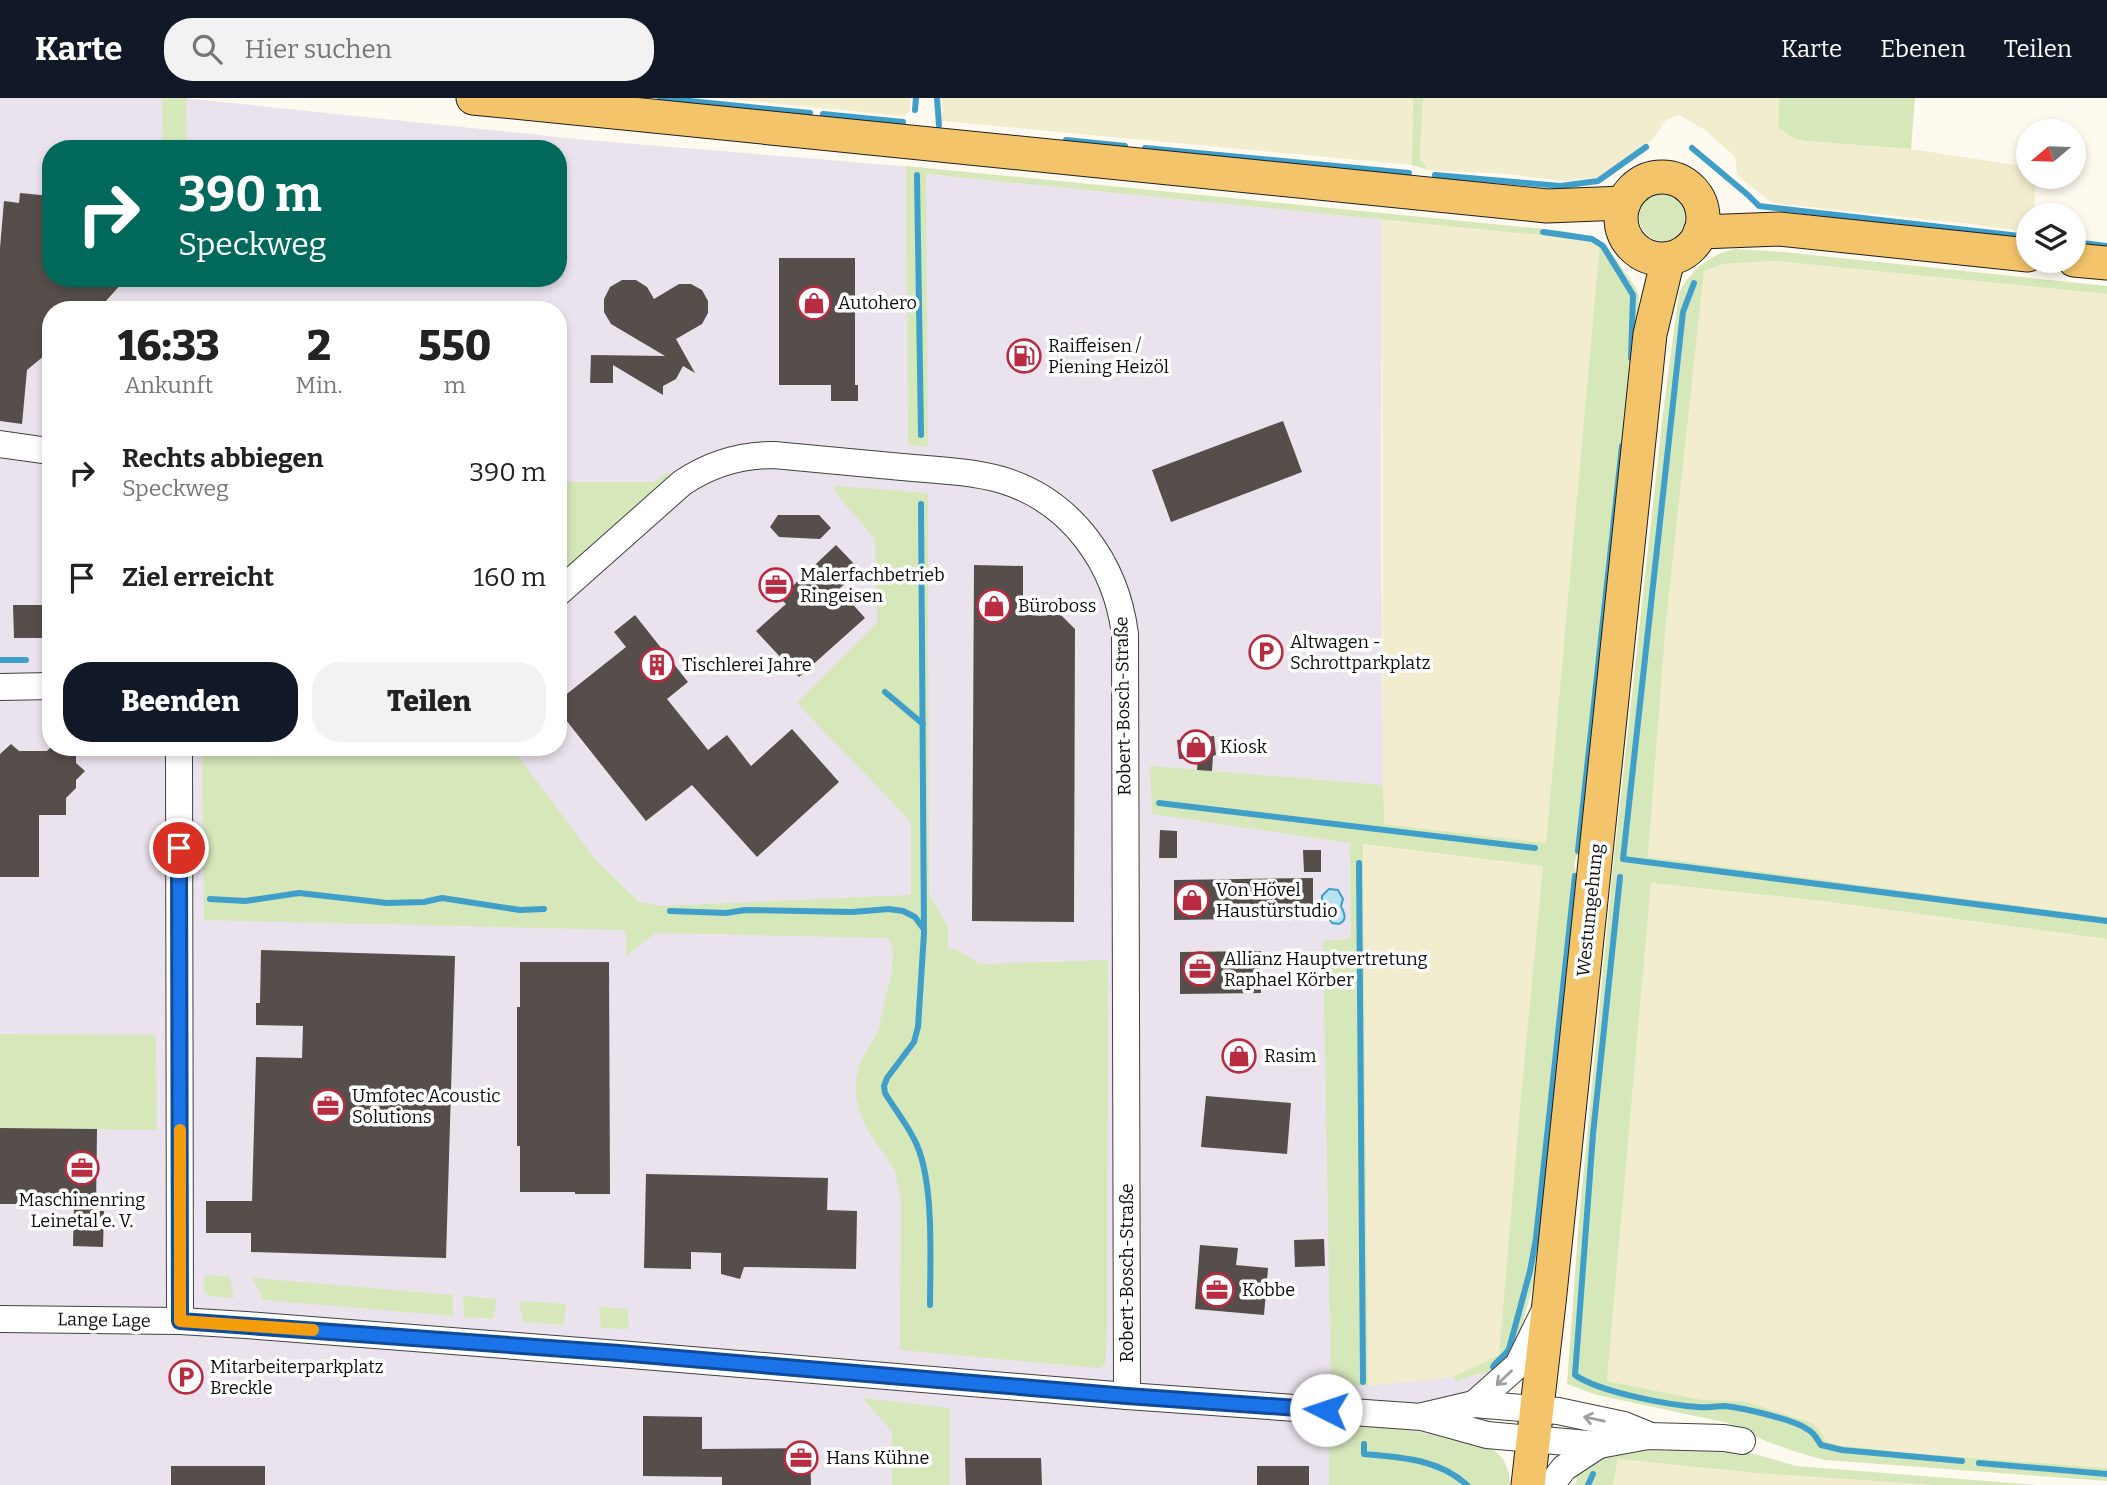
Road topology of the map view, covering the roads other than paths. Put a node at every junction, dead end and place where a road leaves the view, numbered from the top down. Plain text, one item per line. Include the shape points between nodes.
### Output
1 (473, 98) edge
2 (1623, 214) junction
3 (1701, 220) junction
4 (2016, 254) edge
5 (1657, 257) junction
6 (2086, 261) edge
7 (2107, 263) edge
8 (0, 444) edge
9 (42, 450) dead end
10 (567, 585) edge
11 (42, 686) edge
12 (0, 687) edge
13 (179, 756) edge
14 (1549, 1303) junction
15 (0, 1319) edge
16 (180, 1321) junction
17 (1127, 1396) junction
18 (1474, 1404) junction
19 (1422, 1417) junction
20 (1535, 1425) junction
21 (1648, 1436) junction
22 (1742, 1441) dead end
23 (1599, 1445) junction
24 (1528, 1485) edge
25 (1550, 1485) edge

1 - 2 main road
2 - 3 main road via 1628,195 1640,183 1665,177 1686,185 1696,196
2 - 5 main road via 1630,243
3 - 4 main road
3 - 5 main road via 1698,238 1688,250
5 - 14 main road, Westumgehung
6 - 7 main road
8 - 9 street
10 - 17 street, Robert-Bosch-Straße via 682,483 702,470 753,455 951,471 1004,481 1039,496 1070,519 1092,545 1116,590 1125,634
11 - 12 street
13 - 16 street
14 -> 18 street, Lange Lage via 1518,1366
14 - 20 main road, Westumgehung
15 - 16 street, Lange Lage
16 - 17 street, Lange Lage
17 - 19 street, Lange Lage
18 - 19 street, Lange Lage
18 - 20 street, Lange Lage
19 - 20 street, Lange Lage via 1487,1435
21 -> 20 street via 1624,1425 1558,1411
20 - 23 street
20 - 24 main road, Westumgehung
21 - 22 street
21 - 23 street
23 - 25 street via 1564,1468

